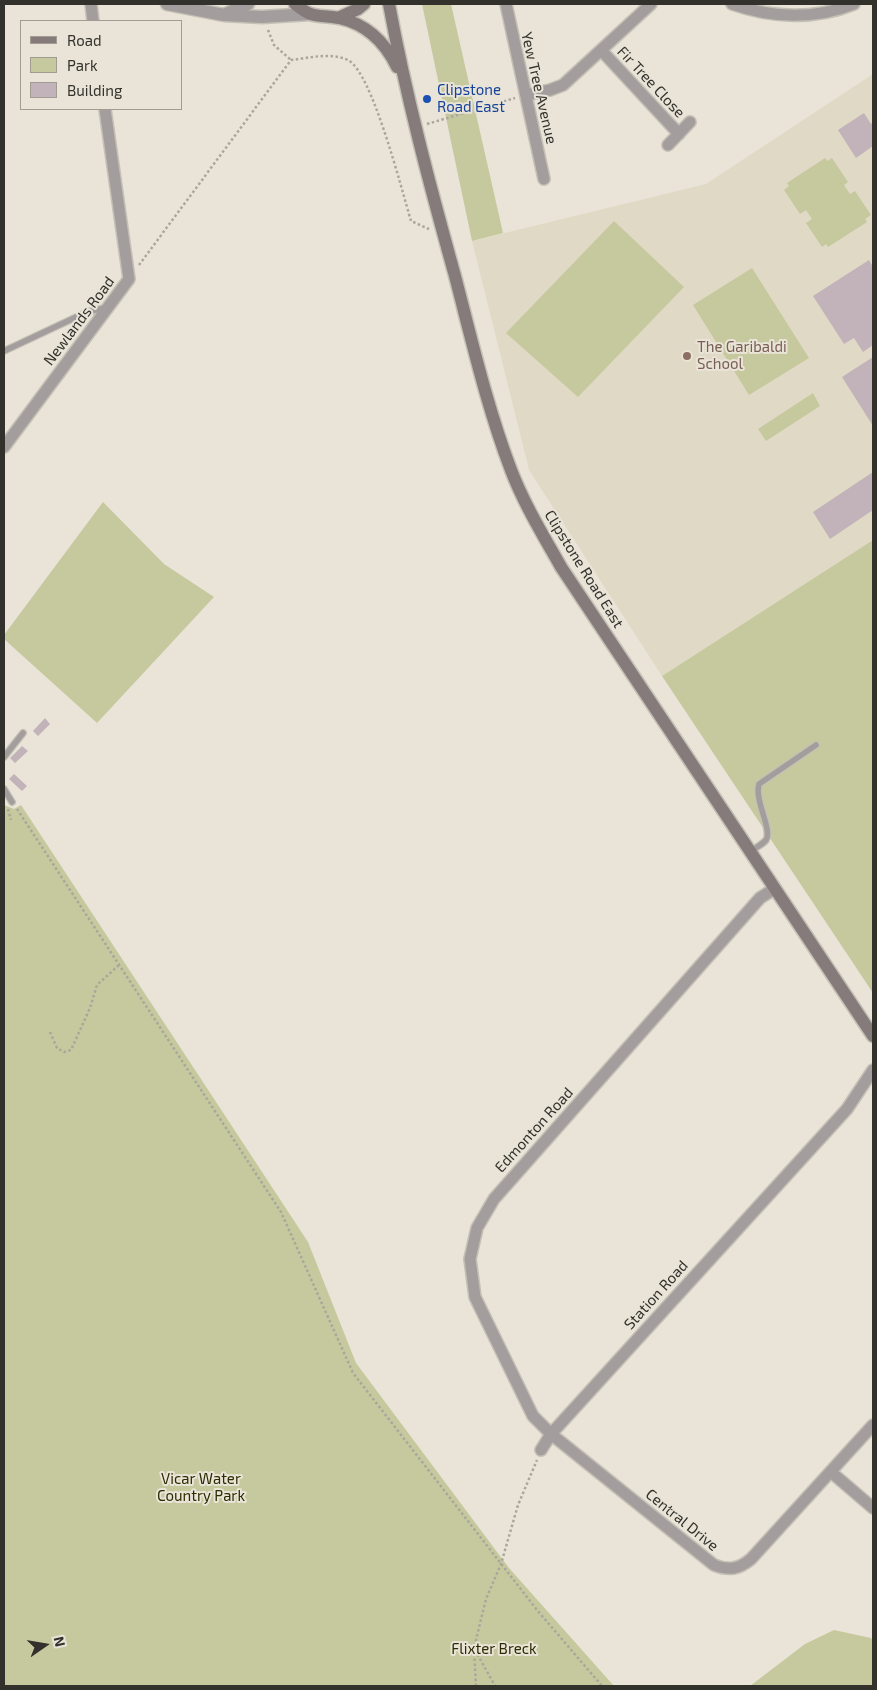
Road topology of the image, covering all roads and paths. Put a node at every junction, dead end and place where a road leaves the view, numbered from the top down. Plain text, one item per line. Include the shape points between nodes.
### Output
1 (91, 4) edge
2 (167, 4) edge
3 (248, 4) edge
4 (295, 4) edge
5 (364, 4) edge
6 (389, 4) edge
7 (506, 4) edge
8 (651, 4) edge
9 (732, 4) edge
10 (854, 4) edge
11 (310, 14) junction
12 (224, 15) junction
13 (262, 17) junction
14 (338, 18) junction
15 (94, 20) edge
16 (601, 50) junction
17 (290, 60) junction
18 (403, 78) junction
19 (526, 95) junction
20 (106, 110) edge
21 (690, 122) dead end
22 (415, 127) junction
23 (679, 134) junction
24 (668, 145) dead end
25 (544, 179) dead end
26 (444, 236) junction
27 (129, 279) junction
28 (109, 307) junction
29 (4, 351) edge
30 (4, 447) edge
31 (23, 733) dead end
32 (816, 745) dead end
33 (4, 758) edge
34 (4, 789) edge
35 (12, 802) joint
36 (750, 852) junction
37 (774, 889) junction
38 (119, 965) junction
39 (50, 1032) dead end
40 (873, 1036) edge
41 (873, 1070) edge
42 (873, 1424) edge
43 (552, 1434) junction
44 (541, 1450) joint
45 (831, 1472) junction
46 (873, 1508) edge
47 (501, 1564) junction
48 (474, 1648) junction
49 (476, 1686) edge
50 (495, 1686) edge
51 (602, 1686) edge

1 - 15 street
2 - 12 street
3 - 12 street
4 - 11 main road, Clipstone Road East
5 - 14 main road
6 - 18 main road, Clipstone Road East
7 - 19 street, Yew Tree Avenue
8 - 16 street
9 - 10 street via 790,16 842,9
11 - 13 street
11 - 14 main road, Clipstone Road East via 319,18
12 - 13 street
13 - 17 path via 274,45
14 - 18 main road, Clipstone Road East via 360,25 376,36 390,53
16 - 19 street via 564,84
16 - 23 street, Fir Tree Close
17 - 26 path via 329,55 349,61 362,76 378,114 411,220
17 - 27 path
18 - 22 main road, Clipstone Road East
19 - 22 path
19 - 25 street, Yew Tree Avenue
20 - 27 street, Newlands Road
21 - 23 street, Fir Tree Close
22 - 26 main road, Clipstone Road East
23 - 24 street, Fir Tree Close
26 - 36 main road, Clipstone Road East via 495,423 511,470 531,513 561,567
27 - 28 street, Newlands Road
28 - 29 lane via 87,312
28 - 30 street, Newlands Road
31 - 33 lane
32 - 36 lane via 759,784 759,803 768,834 767,839
34 - 35 lane
35 - 38 path
36 - 37 main road, Clipstone Road East
37 - 40 main road, Clipstone Road East
37 - 43 street, Edmonton Road via 760,898 494,1198 477,1228 470,1259 475,1298 533,1416
38 - 39 path via 97,985 71,1050 64,1052 57,1048
38 - 47 path via 280,1212 352,1373
41 - 43 street, Station Road via 847,1109
42 - 45 street, Central Drive
43 - 44 street, Station Road
43 - 45 street, Central Drive via 714,1565 724,1569 734,1569 751,1559
44 - 47 path via 518,1505
45 - 46 street
47 - 48 path via 486,1599
47 - 51 path
48 - 49 path
48 - 50 path

